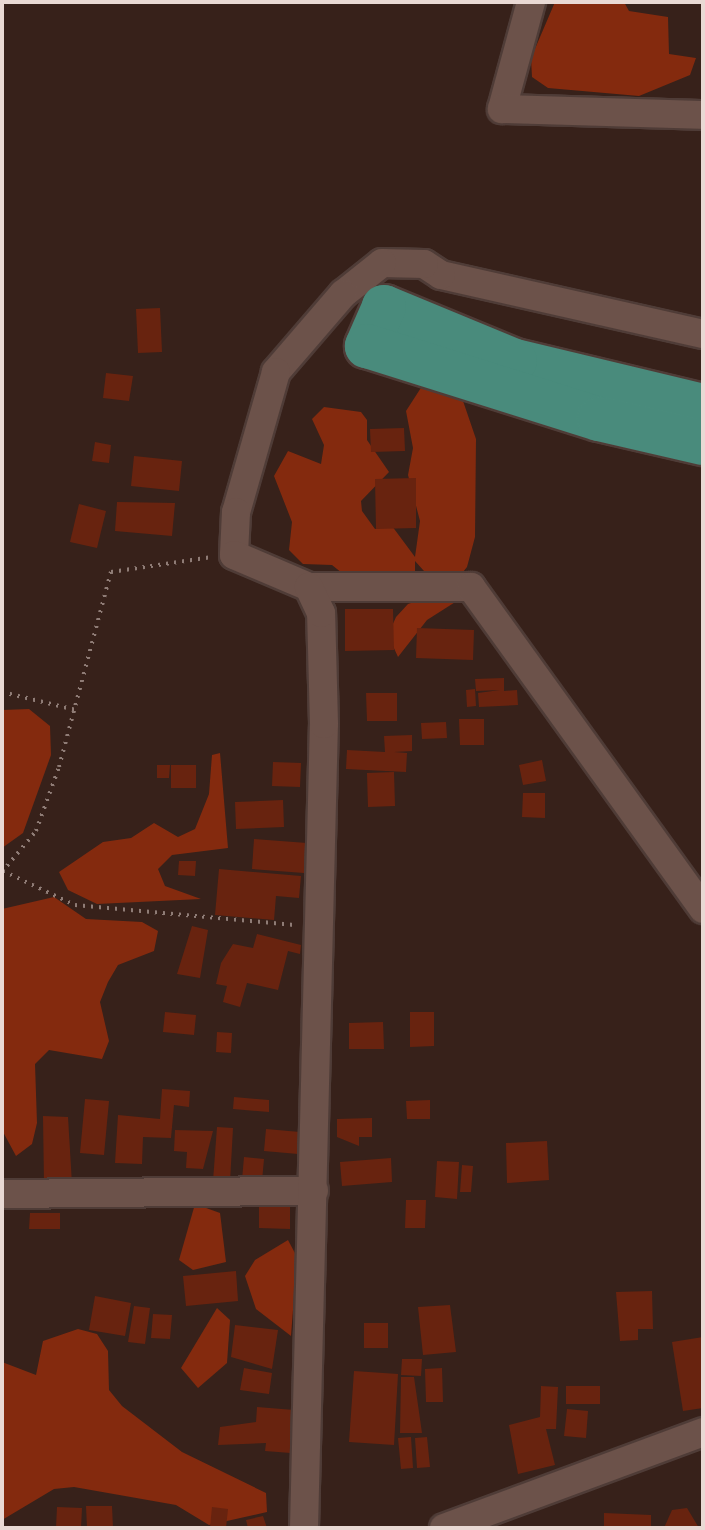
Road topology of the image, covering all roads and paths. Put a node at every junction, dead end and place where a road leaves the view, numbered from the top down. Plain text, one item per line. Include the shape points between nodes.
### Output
1 (531, 2) edge
2 (703, 115) edge
3 (703, 334) edge
4 (703, 406) edge
5 (703, 443) edge
6 (234, 555) junction
7 (309, 587) junction
8 (2, 692) edge
9 (76, 710) junction
10 (2, 871) edge
11 (703, 909) edge
12 (320, 927) junction
13 (314, 1191) junction
14 (2, 1194) edge
15 (703, 1432) edge
16 (528, 1499) junction
17 (304, 1528) edge
18 (444, 1528) edge
19 (526, 1528) edge

1 - 2 street via 502,109
3 - 6 street via 441,275 424,264 382,263 343,294 276,372 236,512
4 - 5 highway via 515,361 384,307 367,346 599,419
6 - 7 street
6 - 9 path via 111,572
7 - 11 street via 471,587
7 - 12 street via 319,599 324,647
8 - 9 path
9 - 10 path via 36,831
10 - 12 path via 75,905
12 - 13 street
13 - 14 street
13 - 17 street
15 - 16 street
16 - 18 street
16 - 19 street

